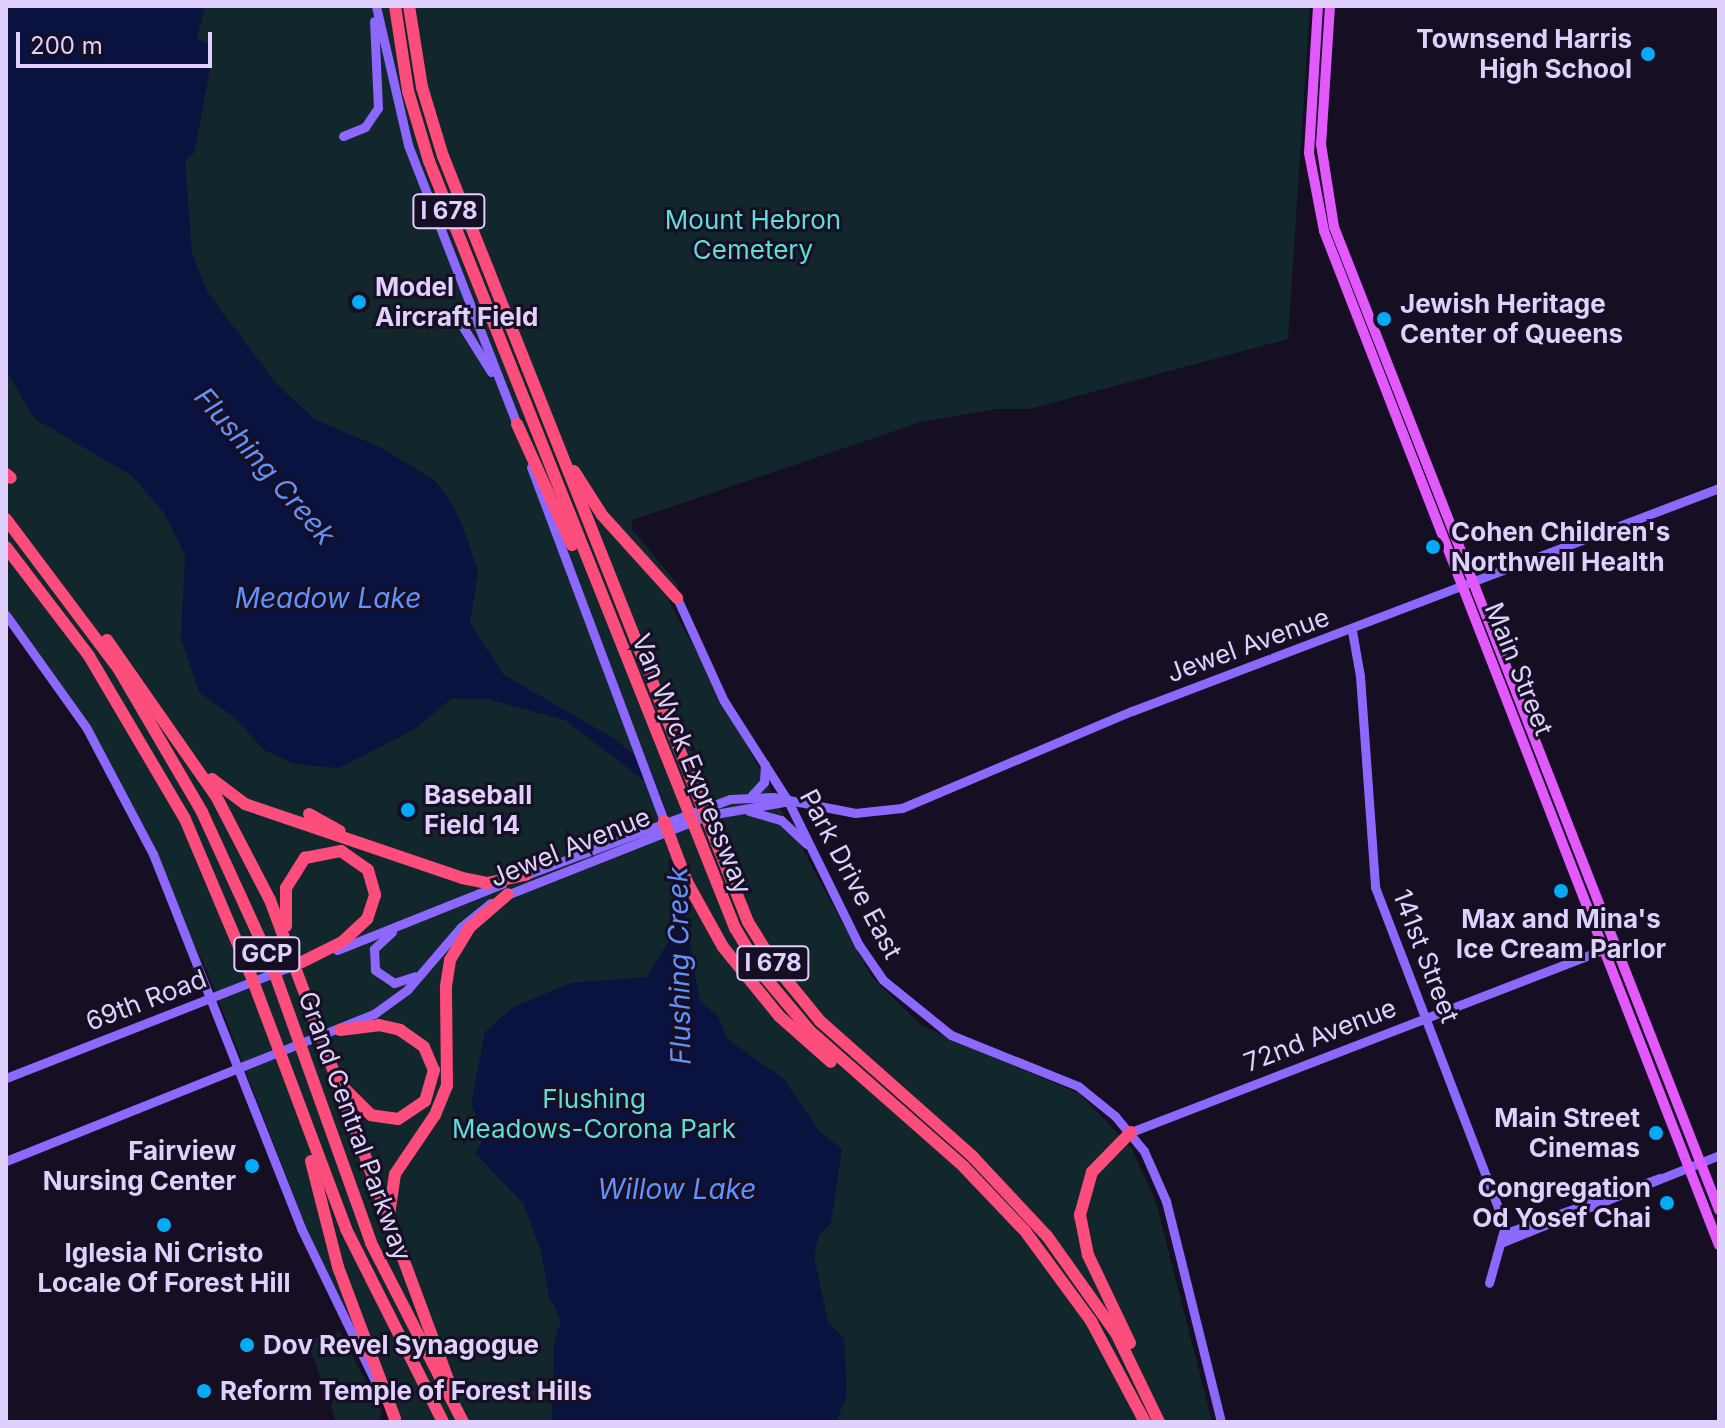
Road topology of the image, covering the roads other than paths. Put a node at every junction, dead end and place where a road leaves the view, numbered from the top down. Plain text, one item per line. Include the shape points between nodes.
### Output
1 (375, 6) edge
2 (395, 6) edge
3 (409, 6) edge
4 (417, 6) edge
5 (1318, 6) edge
6 (1330, 6) edge
7 (415, 52) junction
8 (343, 136) dead end
9 (463, 327) dead end
10 (505, 395) junction
11 (540, 403) junction
12 (517, 424) junction
13 (1719, 488) edge
14 (6, 519) edge
15 (6, 547) edge
16 (48, 571) junction
17 (1469, 586) junction
18 (677, 598) joint
19 (6, 615) edge
20 (1352, 631) junction
21 (647, 713) junction
22 (181, 741) junction
23 (765, 764) junction
24 (749, 796) junction
25 (788, 801) junction
26 (725, 811) junction
27 (309, 814) dead end
28 (665, 826) junction
29 (363, 845) junction
30 (819, 859) junction
31 (526, 875) junction
32 (508, 894) junction
33 (404, 924) junction
34 (1610, 946) junction
35 (298, 959) junction
36 (433, 961) junction
37 (213, 997) junction
38 (1426, 1017) junction
39 (340, 1030) junction
40 (331, 1061) junction
41 (241, 1069) junction
42 (6, 1078) edge
43 (291, 1084) junction
44 (884, 1098) junction
45 (1131, 1132) junction
46 (1719, 1155) edge
47 (6, 1161) edge
48 (1695, 1164) junction
49 (1719, 1210) edge
50 (390, 1230) junction
51 (1504, 1238) junction
52 (1719, 1245) edge
53 (1489, 1283) dead end
54 (396, 1420) edge
55 (443, 1422) edge
56 (464, 1422) edge
57 (1145, 1422) edge
58 (1159, 1422) edge
59 (1168, 1422) edge
60 (1221, 1422) edge

1 - 8 street via 378,108 365,127
1 - 10 street via 388,76 411,153
2 - 21 highway, Van Wyck Expressway / I 678 via 408,91 429,161
3 - 7 highway, Van Wyck Expressway / I 678
4 - 7 highway
5 - 17 main road, Main Street via 1309,153 1315,201
6 - 17 main road, Main Street via 1321,144 1324,190
7 - 11 highway, Van Wyck Expressway / I 678 via 443,156
9 - 10 street
10 - 12 street
11 - 18 highway via 596,508
11 - 58 highway, Van Wyck Expressway / I 678 via 726,873 766,952 820,1021 973,1157 1041,1229 1116,1333
12 - 21 highway
12 - 28 street
13 - 17 street, Jewel Avenue
14 - 16 highway, Grand Central Parkway / GCP
15 - 43 highway, Grand Central Parkway / GCP via 89,656 169,788 223,906
16 - 22 highway via 127,663
16 - 56 highway, Grand Central Parkway / GCP via 150,718 224,854 276,975 366,1232
17 - 20 street, Jewel Avenue
17 - 34 main road, Main Street
18 - 23 street, Park Drive East via 724,701
19 - 37 street via 105,759 153,854
20 - 25 street, Jewel Avenue via 1132,711 902,808 855,813
20 - 38 street, 141st Street via 1360,672 1373,875
21 - 44 highway, Van Wyck Expressway / I 678 via 719,895 753,960 810,1031
22 - 29 highway via 231,797
22 - 35 highway via 245,847
23 - 24 street via 763,785
23 - 25 street, Park Drive East
24 - 25 street, Jewel Avenue
24 - 28 street, Jewel Avenue via 721,801
25 - 26 street, Jewel Avenue
25 - 30 street, Park Drive East
26 - 28 street, Jewel Avenue
26 - 30 street via 757,811 781,820
27 - 29 highway
28 - 31 street, Jewel Avenue
28 - 32 street, Jewel Avenue
28 - 44 highway via 699,907 746,978 809,1044
29 - 31 highway via 474,881
30 - 45 street, Park Drive East via 859,945 909,1006 963,1041 1065,1078
31 - 33 street, Jewel Avenue
32 - 36 street, Jewel Avenue via 471,917
32 - 50 highway via 470,927 450,960 447,1086 435,1115 393,1179
33 - 35 street, Jewel Avenue
33 - 36 street via 376,946 372,958 379,976 403,983
34 - 38 street, 72nd Avenue
34 - 48 main road, Main Street
35 - 35 highway via 284,912 293,871 317,852 354,857 373,882 372,912 346,939
35 - 37 street, 69th Road
35 - 40 highway
36 - 39 street, Jewel Avenue via 397,999
37 - 41 street
37 - 42 street, 69th Road
38 - 45 street, 72nd Avenue
38 - 51 street, 141st Street
39 - 40 highway via 379,1025 409,1035 431,1058 432,1086 413,1113 378,1118 353,1101
39 - 41 street, Jewel Avenue
40 - 50 highway
41 - 47 street, Jewel Avenue
41 - 54 street via 301,1228
43 - 54 highway via 338,1267
43 - 55 highway, Grand Central Parkway / GCP via 355,1251
44 - 57 highway, Van Wyck Expressway / I 678 via 977,1179 1036,1245 1091,1321
45 - 59 highway via 1092,1172 1080,1224 1088,1255
45 - 60 street, Park Drive East via 1166,1201
46 - 48 street
48 - 49 main road, Main Street
48 - 51 street
48 - 52 main road, Main Street
50 - 56 highway
51 - 53 street

